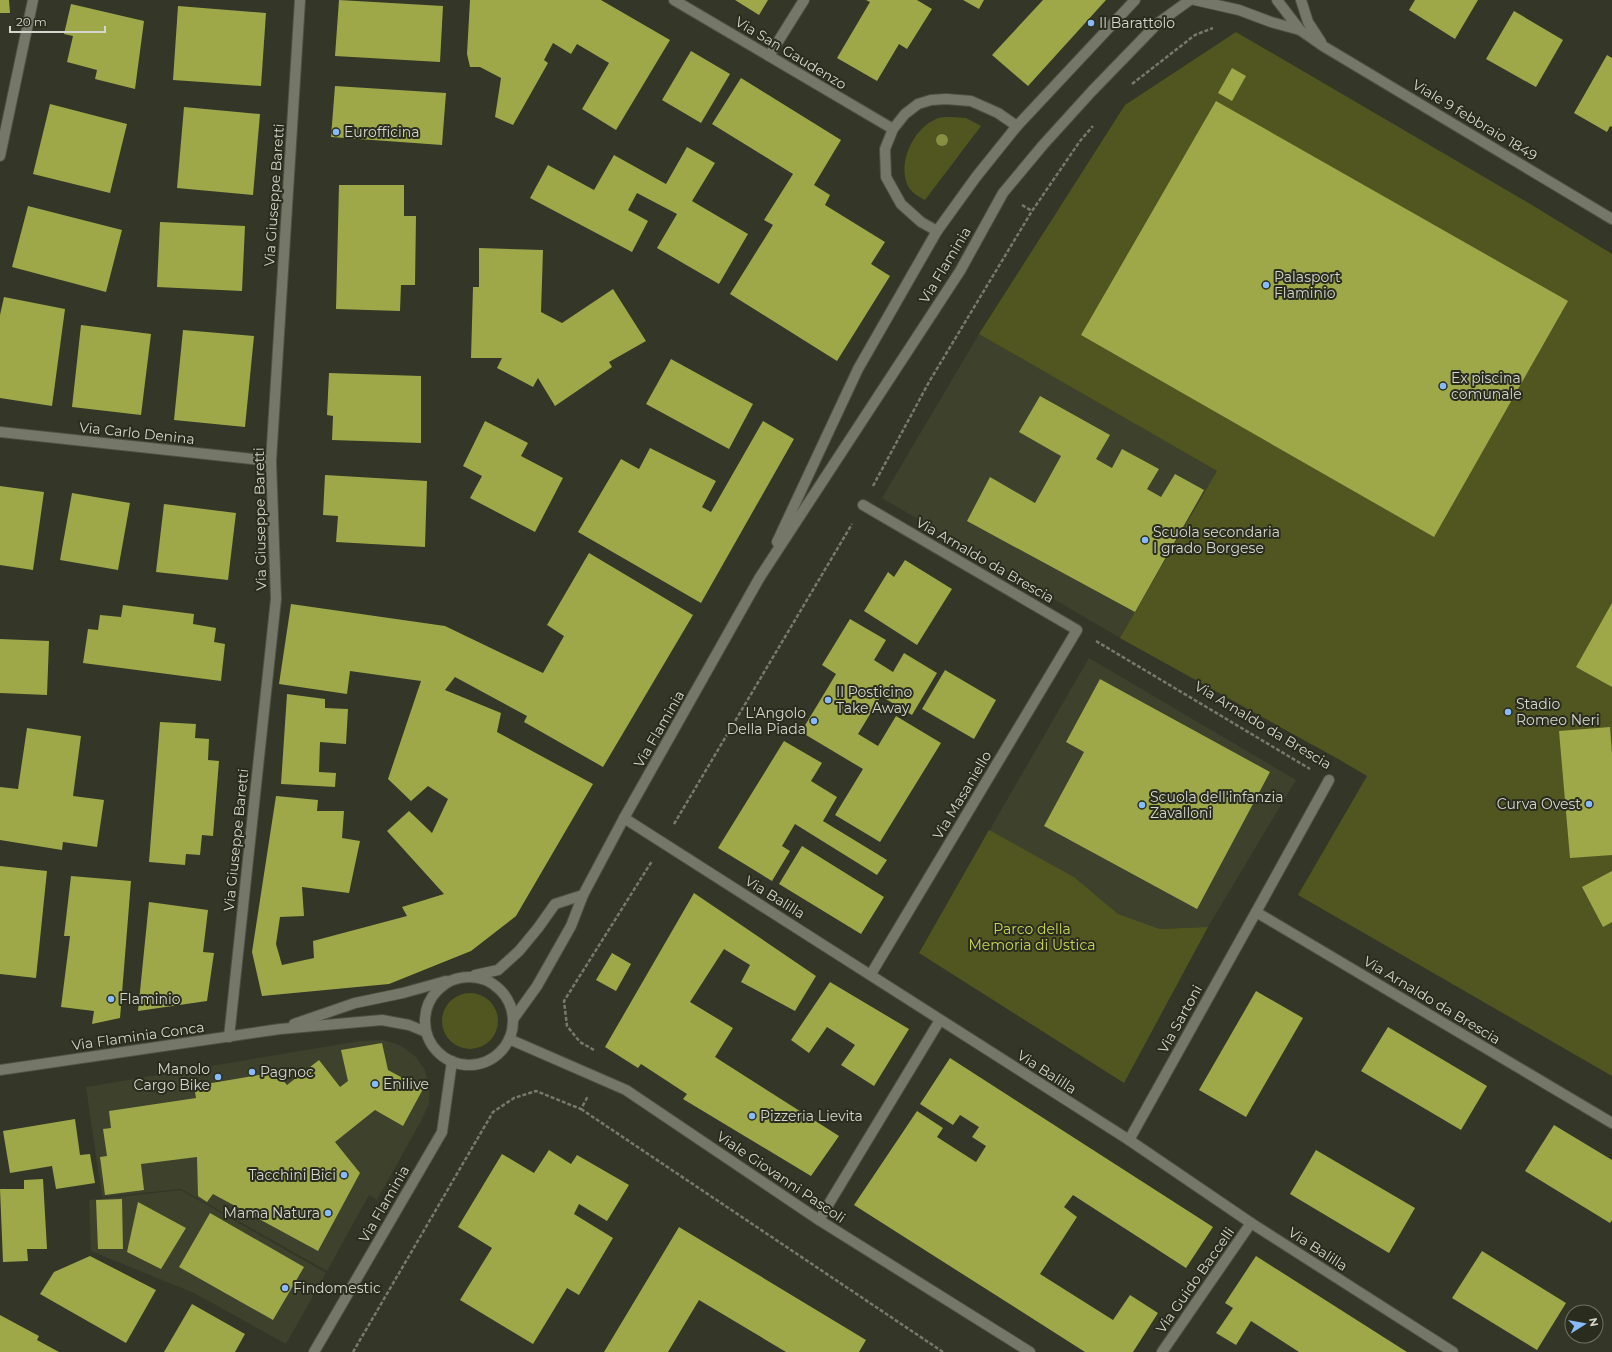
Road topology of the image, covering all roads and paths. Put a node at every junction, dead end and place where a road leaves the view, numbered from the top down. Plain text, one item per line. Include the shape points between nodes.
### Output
1 (33, 0) edge
2 (300, 0) edge
3 (674, 0) edge
4 (804, 0) edge
5 (1135, 0) edge
6 (1190, 0) edge
7 (1195, 0) edge
8 (1277, 0) edge
9 (1301, 0) edge
10 (1215, 26) dead end
11 (1300, 30) junction
12 (1323, 46) junction
13 (769, 56) junction
14 (1126, 89) dead end
15 (1095, 123) dead end
16 (1016, 126) junction
17 (893, 129) junction
18 (0, 156) edge
19 (1612, 219) edge
20 (937, 231) junction
21 (0, 432) edge
22 (271, 461) junction
23 (863, 505) junction
24 (760, 577) junction
25 (1077, 630) junction
26 (1329, 780) joint
27 (624, 818) junction
28 (663, 842) junction
29 (583, 895) junction
30 (1256, 912) junction
31 (871, 974) junction
32 (472, 976) junction
33 (461, 977) junction
34 (514, 1018) junction
35 (940, 1020) junction
36 (280, 1029) junction
37 (426, 1032) junction
38 (229, 1037) junction
39 (509, 1039) junction
40 (452, 1061) junction
41 (0, 1070) edge
42 (598, 1077) junction
43 (581, 1109) junction
44 (1612, 1123) edge
45 (1129, 1140) junction
46 (819, 1220) junction
47 (1251, 1223) junction
48 (314, 1352) edge
49 (353, 1352) edge
50 (943, 1352) edge
51 (1030, 1352) edge
52 (1162, 1352) edge
53 (1453, 1352) edge

1 - 18 street
2 - 22 street, Via Giuseppe Baretti
3 - 13 street, Via San Gaudenzo
4 - 13 street
5 - 16 street, Via Flaminia
6 - 24 street, Via Flaminia via 1158,24 1092,91 1003,193 960,271
7 - 11 street, Viale 9 febbraio 1849 via 1239,10
8 - 11 street, Viale 9 febbraio 1849
9 - 12 street, Viale 9 febbraio 1849 via 1308,22
10 - 14 path via 1195,35
11 - 12 street, Viale 9 febbraio 1849
12 - 19 street, Viale 9 febbraio 1849
13 - 17 street, Via San Gaudenzo
15 - 23 path via 1028,217 929,382
16 - 17 street via 998,113 971,101 946,98 918,104 905,114
16 - 20 street, Via Flaminia
17 - 20 street via 885,149 886,177 901,204 921,222
20 - 24 street, Via Flaminia via 858,369
21 - 22 street, Via Carlo Denina
22 - 38 street, Via Giuseppe Baretti via 276,599
23 - 25 street, Via Arnaldo da Brescia
23 - 28 path
24 - 27 street, Via Flaminia
25 - 26 path, Via Arnaldo da Brescia
25 - 31 street, Via Masaniello
26 - 30 street, Via Arnaldo da Brescia
27 - 28 street, Via Balilla
27 - 29 street, Via Flaminia
28 - 31 street, Via Balilla
28 - 42 path via 564,1002 567,1026 580,1042 606,1058
29 - 32 street via 555,904 519,951 498,970
29 - 34 street, Via Flaminia via 571,926 537,986
30 - 44 street, Via Arnaldo da Brescia
30 - 45 street, Via Sartoni
31 - 35 street, Via Balilla
32 - 33 street
32 - 34 street via 496,985 511,1006
33 - 36 street, Via Flaminia Conca via 355,1003
33 - 37 street via 447,982 436,991 428,1003
34 - 39 street
35 - 45 street, Via Balilla
35 - 46 street
36 - 37 street, Via Flaminia Conca via 382,1020 409,1025
36 - 38 street, Via Flaminia Conca
37 - 40 street via 436,1050
38 - 41 street, Via Flaminia Conca
39 - 40 street via 503,1049 485,1062 463,1064
39 - 42 street, Viale Giovanni Pascoli
40 - 48 street, Via Flaminia via 442,1132
42 - 43 path
42 - 46 street, Viale Giovanni Pascoli via 626,1090
43 - 49 path via 536,1091 514,1098 493,1112
43 - 50 path
45 - 47 street, Via Balilla
46 - 51 street, Viale Giovanni Pascoli
47 - 52 street, Via Guido Baccelli
47 - 53 street, Via Balilla

